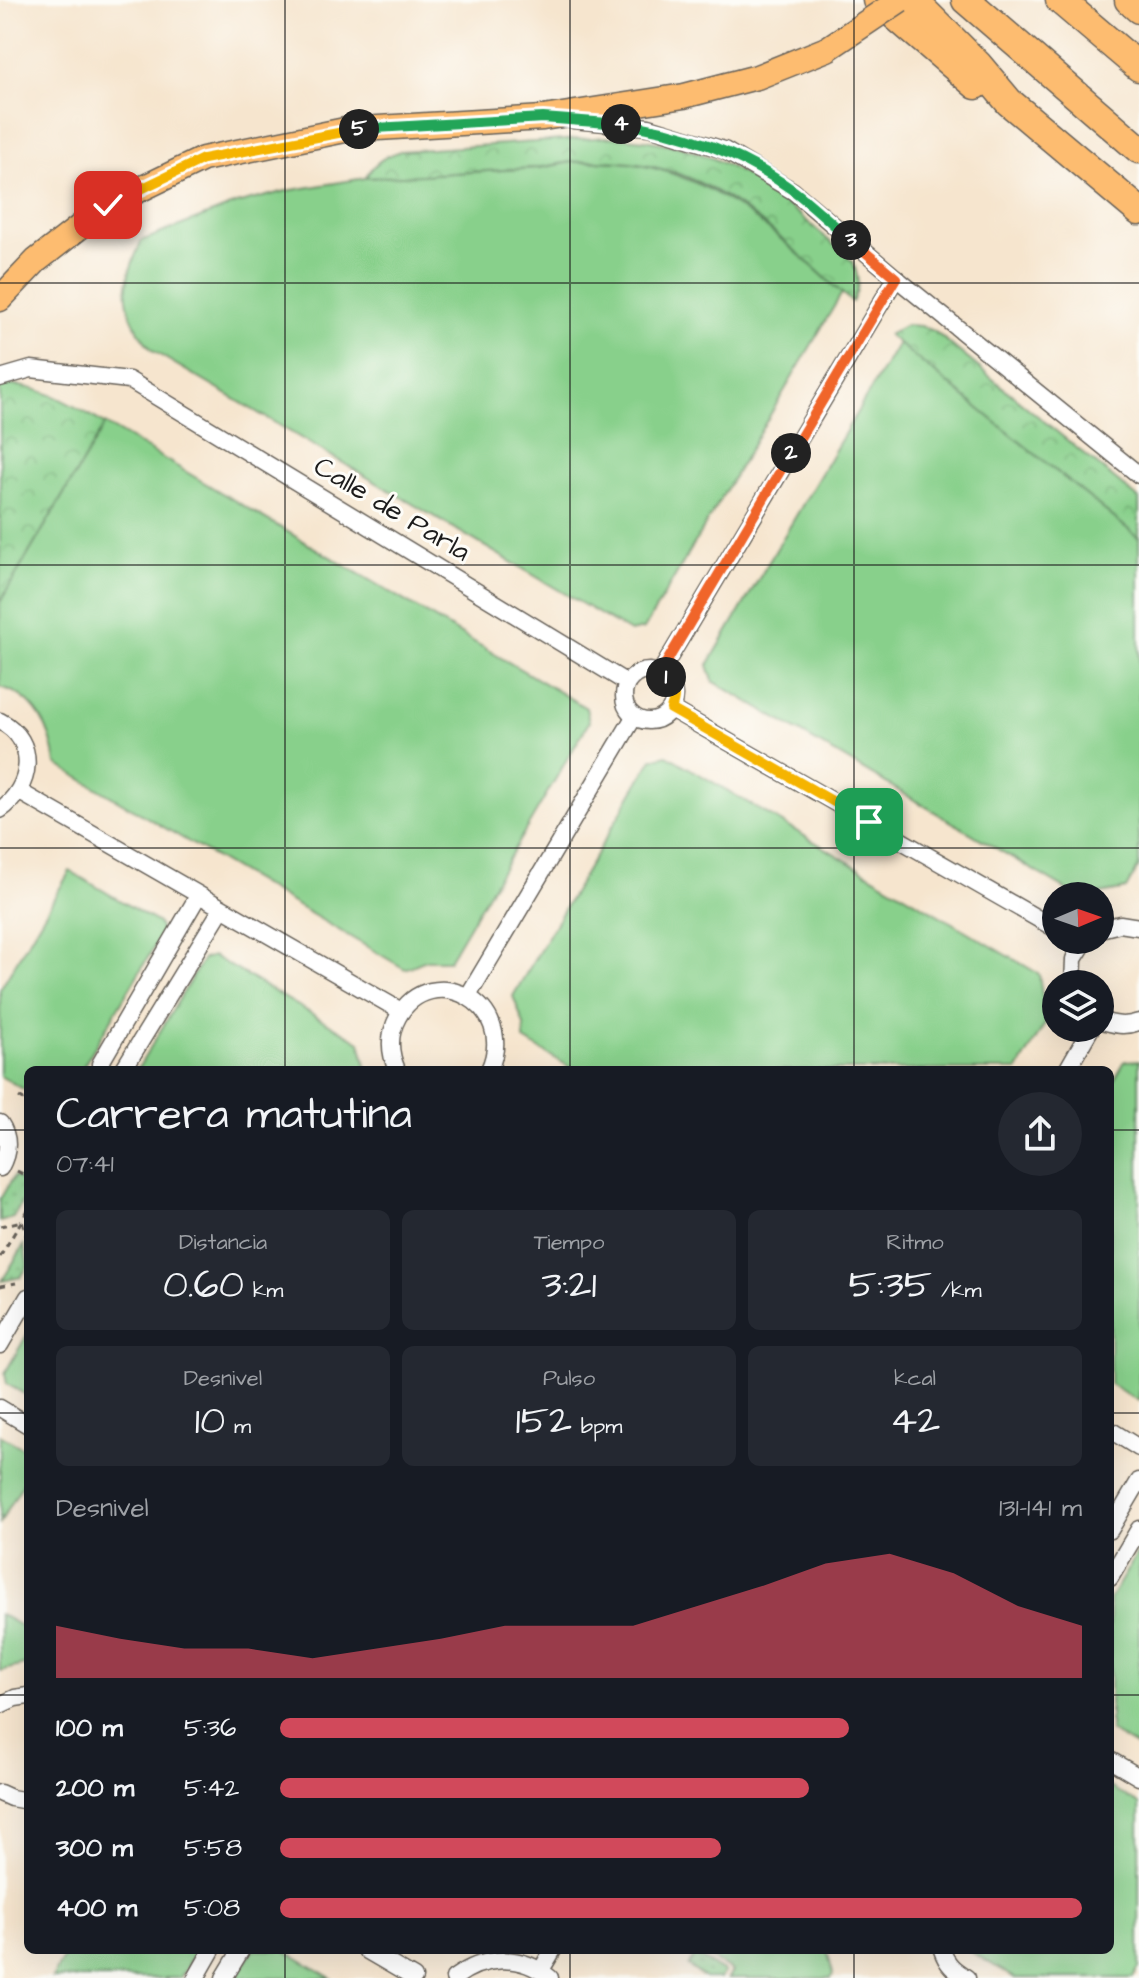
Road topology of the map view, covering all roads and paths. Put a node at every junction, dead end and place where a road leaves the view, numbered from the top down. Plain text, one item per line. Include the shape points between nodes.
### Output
1 (877, 0) edge
2 (900, 0) edge
3 (913, 0) edge
4 (966, 0) edge
5 (1060, 0) edge
6 (1129, 0) edge
7 (1139, 9) edge
8 (1139, 67) edge
9 (1009, 102) junction
10 (543, 118) junction
11 (1139, 149) edge
12 (1139, 211) edge
13 (896, 278) junction
14 (0, 299) edge
15 (0, 378) edge
16 (1139, 475) edge
17 (660, 673) junction
18 (627, 683) junction
19 (671, 709) junction
20 (634, 717) junction
21 (0, 721) edge
22 (20, 792) junction
23 (0, 810) edge
24 (198, 896) junction
25 (221, 910) junction
26 (1042, 921) edge
27 (1114, 926) edge
28 (1139, 927) edge
29 (468, 996) junction
30 (401, 1011) junction
31 (1139, 1022) edge
32 (1114, 1025) edge
33 (1083, 1042) edge
34 (100, 1066) edge
35 (125, 1066) edge
36 (396, 1066) edge
37 (490, 1066) edge
38 (1069, 1066) edge
39 (19, 1097) dead end
40 (24, 1100) edge
41 (4, 1130) edge
42 (6, 1168) edge
43 (24, 1217) edge
44 (22, 1221) junction
45 (0, 1226) edge
46 (24, 1228) edge
47 (0, 1257) edge
48 (0, 1286) edge
49 (24, 1290) edge
50 (24, 1292) edge
51 (0, 1345) edge
52 (0, 1408) edge
53 (24, 1423) edge
54 (1114, 1432) edge
55 (1139, 1448) edge
56 (1139, 1481) edge
57 (1114, 1523) edge
58 (1139, 1529) edge
59 (1114, 1571) edge
60 (24, 1697) edge
61 (0, 1705) edge
62 (1114, 1762) edge
63 (1139, 1777) edge
64 (0, 1793) edge
65 (24, 1800) edge
66 (210, 1954) edge
67 (239, 1954) edge
68 (373, 1954) edge
69 (552, 1954) edge
70 (944, 1954) edge
71 (545, 1974) edge
72 (196, 1978) edge
73 (224, 1978) edge
74 (414, 1978) edge
75 (454, 1978) edge
76 (967, 1978) edge

1 - 9 highway via 970,82
2 - 10 main road, bridge via 827,49 757,77 684,96
3 - 9 highway
4 - 11 highway
5 - 8 highway
6 - 7 highway
9 - 12 highway
10 - 13 street via 649,127 724,150 793,191
10 - 14 main road via 345,130 203,159 108,205 36,261
13 - 16 street
13 - 17 street
15 - 18 street, Calle de Parla via 31,369 129,380
17 - 18 street via 645,671
17 - 19 street via 673,687
18 - 20 street via 625,703
19 - 20 street via 649,722
19 - 26 street
20 - 29 street
21 - 22 street via 24,747 26,777
22 - 23 street
22 - 24 street
24 - 25 street
24 - 34 street
25 - 30 street
25 - 35 street
27 - 28 street
29 - 30 street via 432,991
29 - 37 street via 493,1023 497,1048
30 - 36 street via 391,1034
31 - 32 street
33 - 38 street
39 - 40 path
41 - 42 street
43 - 44 path
44 - 45 path
44 - 46 path
44 - 47 path
48 - 49 path
50 - 51 street
52 - 53 street
54 - 55 street
56 - 57 street
58 - 59 street
60 - 61 street
62 - 63 street
64 - 65 street
66 - 72 street
67 - 73 street
68 - 74 street
69 - 71 street
70 - 76 street via 953,1970
71 - 75 street via 524,1963 495,1960

